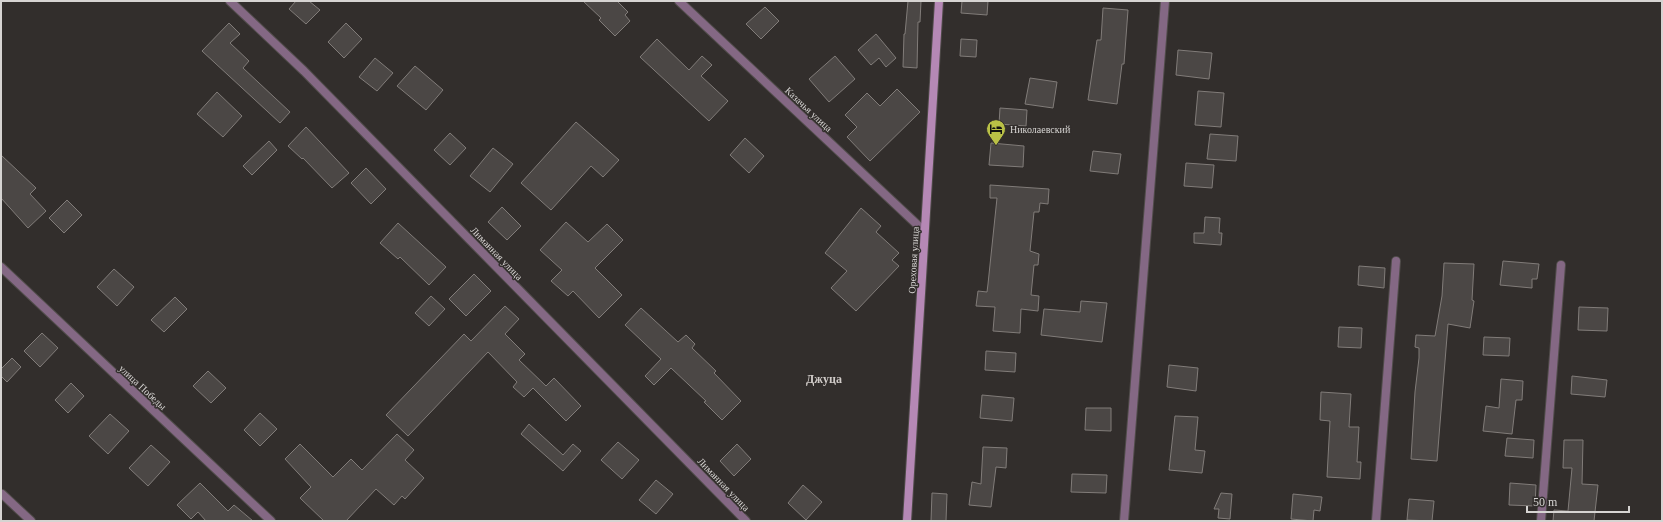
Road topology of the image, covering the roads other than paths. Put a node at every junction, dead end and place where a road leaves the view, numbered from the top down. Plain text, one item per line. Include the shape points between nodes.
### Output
1 (230, 1) edge
2 (679, 1) edge
3 (939, 1) edge
4 (1165, 1) edge
5 (924, 231) junction
6 (1396, 261) dead end
7 (1560, 265) dead end
8 (1, 267) edge
9 (2, 494) edge
10 (30, 521) edge
11 (272, 521) edge
12 (746, 521) edge
13 (907, 521) edge
14 (1124, 521) edge
15 (1376, 521) edge
16 (1541, 521) edge

1 - 12 street, Лиманная улица via 304,71
2 - 5 street, Казачья улица
3 - 5 main road, Ореховая улица
4 - 14 street
5 - 13 main road, Ореховая улица
6 - 15 street
7 - 16 street
8 - 11 street, улица Победы
9 - 10 street

